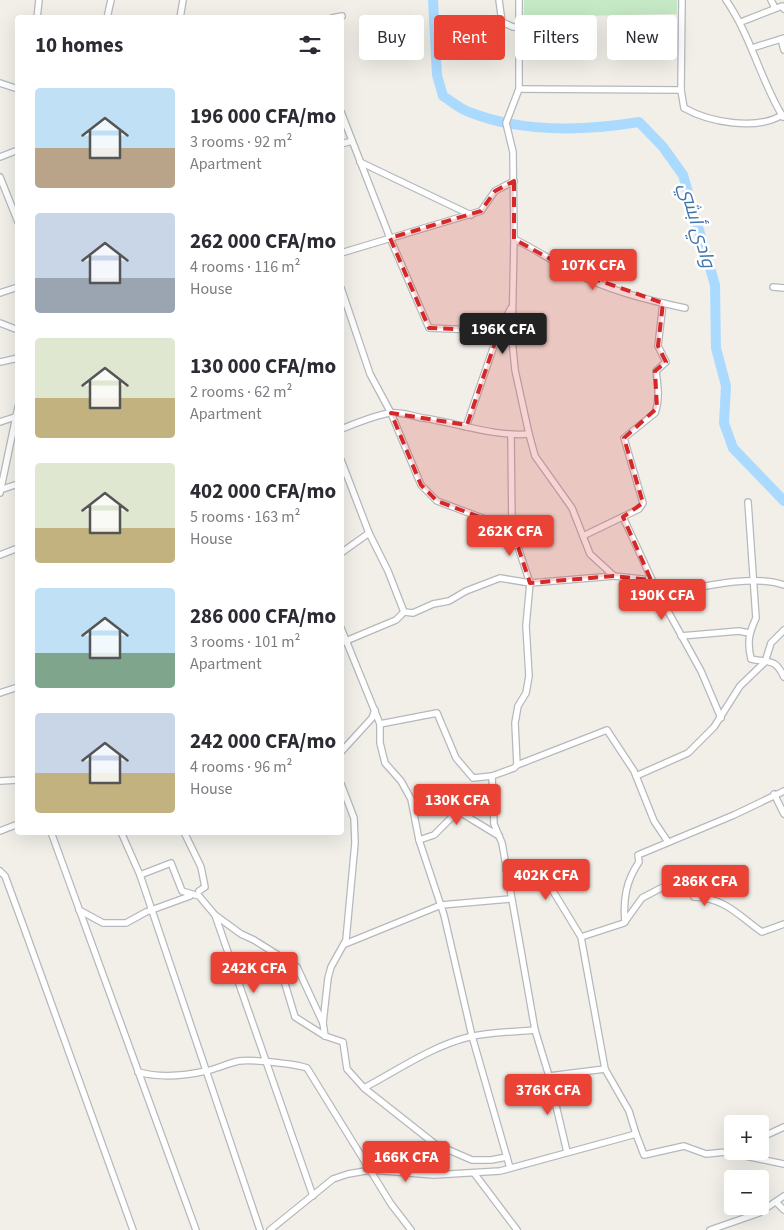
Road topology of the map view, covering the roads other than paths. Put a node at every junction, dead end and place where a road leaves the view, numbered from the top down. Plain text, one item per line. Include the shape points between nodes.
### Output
1 (39, 0) edge
2 (111, 0) edge
3 (183, 0) edge
4 (499, 0) edge
5 (519, 0) edge
6 (682, 0) edge
7 (726, 0) edge
8 (771, 0) edge
9 (776, 8) junction
10 (784, 9) edge
11 (37, 15) edge
12 (108, 15) edge
13 (180, 15) edge
14 (519, 15) edge
15 (741, 22) junction
16 (515, 27) edge
17 (783, 39) edge
18 (752, 48) junction
19 (784, 50) edge
20 (519, 60) edge
21 (0, 83) edge
22 (15, 88) edge
23 (519, 89) junction
24 (681, 90) junction
25 (782, 113) edge
26 (344, 120) edge
27 (352, 141) junction
28 (344, 143) edge
29 (15, 151) edge
30 (0, 157) edge
31 (360, 162) junction
32 (0, 177) edge
33 (514, 181) junction
34 (15, 214) edge
35 (471, 215) junction
36 (390, 238) junction
37 (514, 239) junction
38 (344, 253) edge
39 (15, 287) edge
40 (773, 287) dead end
41 (784, 288) edge
42 (0, 293) edge
43 (344, 297) edge
44 (663, 303) junction
45 (512, 306) junction
46 (685, 308) dead end
47 (0, 323) edge
48 (15, 329) edge
49 (498, 330) junction
50 (15, 359) edge
51 (0, 362) edge
52 (391, 413) junction
53 (15, 416) edge
54 (15, 421) edge
55 (0, 422) edge
56 (466, 427) junction
57 (344, 428) edge
58 (530, 434) junction
59 (510, 436) junction
60 (344, 468) edge
61 (15, 485) edge
62 (0, 491) edge
63 (748, 502) dead end
64 (622, 517) junction
65 (512, 529) junction
66 (369, 533) junction
67 (583, 536) junction
68 (15, 549) edge
69 (344, 551) edge
70 (0, 554) edge
71 (614, 576) junction
72 (754, 579) junction
73 (652, 580) junction
74 (530, 583) junction
75 (784, 585) edge
76 (659, 595) junction
77 (404, 612) junction
78 (784, 630) edge
79 (749, 633) junction
80 (681, 636) junction
81 (344, 642) edge
82 (765, 662) junction
83 (784, 677) edge
84 (15, 688) edge
85 (0, 693) edge
86 (375, 710) junction
87 (721, 718) junction
88 (380, 724) junction
89 (344, 749) edge
90 (517, 765) junction
91 (492, 776) junction
92 (636, 776) junction
93 (15, 780) edge
94 (0, 781) edge
95 (784, 791) edge
96 (344, 793) edge
97 (774, 794) junction
98 (784, 814) edge
99 (15, 825) edge
100 (0, 831) edge
101 (52, 835) edge
102 (122, 835) edge
103 (186, 835) edge
104 (499, 836) junction
105 (419, 840) junction
106 (668, 842) junction
107 (506, 870) junction
108 (0, 871) edge
109 (140, 875) junction
110 (199, 891) dead end
111 (190, 896) dead end
112 (511, 899) junction
113 (441, 905) junction
114 (79, 910) junction
115 (151, 910) junction
116 (215, 915) junction
117 (625, 922) junction
118 (784, 924) edge
119 (581, 937) junction
120 (345, 944) junction
121 (276, 954) junction
122 (323, 1023) junction
123 (535, 1030) junction
124 (325, 1036) junction
125 (472, 1036) junction
126 (267, 1063) junction
127 (606, 1069) junction
128 (206, 1071) junction
129 (138, 1072) junction
130 (549, 1076) junction
131 (364, 1088) junction
132 (784, 1127) edge
133 (636, 1134) junction
134 (769, 1134) edge
135 (567, 1152) junction
136 (724, 1153) edge
137 (506, 1156) junction
138 (767, 1160) edge
139 (784, 1164) edge
140 (510, 1168) junction
141 (370, 1170) junction
142 (474, 1173) junction
143 (313, 1196) junction
144 (784, 1196) edge
145 (776, 1202) junction
146 (784, 1210) edge
147 (133, 1230) edge
148 (196, 1230) edge
149 (260, 1230) edge
150 (270, 1230) edge
151 (411, 1230) edge
152 (517, 1230) edge
153 (710, 1230) edge

1 - 11 street
2 - 12 street
3 - 13 street
4 - 16 street via 502,22
5 - 14 street
6 - 24 street
7 - 15 street
8 - 9 street
9 - 10 street via 782,6
9 - 15 street
15 - 18 street
17 - 18 street
17 - 19 street
18 - 25 street via 768,90
20 - 23 street
21 - 22 street
23 - 24 street
23 - 33 street via 506,123 513,152
24 - 25 street via 684,108 738,124 762,124
26 - 27 street
27 - 28 street
27 - 31 street
29 - 30 street
31 - 35 street
31 - 36 street
32 - 34 street
33 - 35 street via 495,191 481,211
33 - 37 street
35 - 36 street
36 - 38 street
36 - 49 street via 429,328
37 - 44 street via 580,275
37 - 45 street
39 - 42 street
40 - 41 street
43 - 52 street via 370,374
44 - 46 street
44 - 64 street via 658,346 666,362 656,371 657,408 655,414 624,438 643,503 639,509
45 - 49 street
45 - 58 street via 515,370
47 - 48 street
49 - 56 street
50 - 51 street
52 - 56 street via 443,420
52 - 57 street
52 - 65 street via 426,492 438,501
53 - 55 street
54 - 62 street
56 - 59 street
58 - 59 street
58 - 67 street via 535,456 572,508
59 - 65 street
60 - 66 street
61 - 62 street
63 - 72 street
64 - 67 street
64 - 73 street
65 - 74 street
66 - 69 street
66 - 77 street
67 - 71 street via 590,554
68 - 70 street
71 - 73 street
71 - 74 street
72 - 75 street
72 - 76 street
72 - 79 street via 756,618
73 - 76 street
74 - 77 street via 500,578 449,601 413,613
74 - 90 street via 526,626 529,676 515,723
76 - 80 street
77 - 81 street via 396,620
78 - 82 street via 771,644
79 - 80 street
79 - 82 street via 747,643 751,659
80 - 87 street via 701,671
81 - 86 street
82 - 83 street via 778,665
82 - 87 street via 740,686
84 - 85 street
86 - 88 street
86 - 89 street via 372,718
87 - 92 street via 688,753
88 - 91 street via 437,713 456,758 472,778
88 - 105 street via 385,764 401,781 410,799
90 - 91 street
90 - 92 street via 607,730
91 - 104 street via 494,824
92 - 106 street via 654,821
93 - 94 street
95 - 97 street
96 - 120 street via 356,828
97 - 98 street
97 - 106 street via 734,815
99 - 100 street
101 - 114 street
102 - 109 street
103 - 110 street via 201,866 205,888
104 - 105 street via 458,811 434,835
104 - 107 street
105 - 113 street
106 - 117 street via 638,855 640,862 632,872 624,899
107 - 112 street
107 - 119 street via 545,878
108 - 147 street via 5,876 24,925
109 - 115 street
109 - 116 street via 171,863 182,891 199,896
111 - 115 street
112 - 113 street
112 - 123 street
113 - 120 street
113 - 125 street
114 - 115 street via 103,922 126,922
114 - 129 street
115 - 128 street
116 - 121 street
116 - 126 street
117 - 118 street via 642,898 660,888 688,880 694,897 710,897 726,904 762,932
117 - 119 street
119 - 127 street
120 - 122 street via 331,967
121 - 122 street via 297,967
121 - 124 street via 293,1014
122 - 124 street
123 - 125 street
123 - 130 street
124 - 131 street via 343,1042 347,1068
125 - 131 street via 431,1051
125 - 137 street
126 - 128 street via 241,1060
126 - 141 street via 297,1064 307,1068
126 - 143 street
127 - 130 street
127 - 133 street via 629,1111
128 - 129 street via 154,1076
128 - 149 street
129 - 148 street
130 - 135 street
131 - 137 street via 435,1144 452,1153 480,1161
132 - 134 street
133 - 135 street
133 - 136 street via 644,1155 684,1146 706,1154
135 - 140 street
137 - 140 street
138 - 139 street
140 - 142 street
141 - 142 street via 434,1175
141 - 143 street via 333,1179
141 - 151 street
142 - 152 street
143 - 150 street
144 - 145 street
145 - 146 street
145 - 153 street via 759,1213

